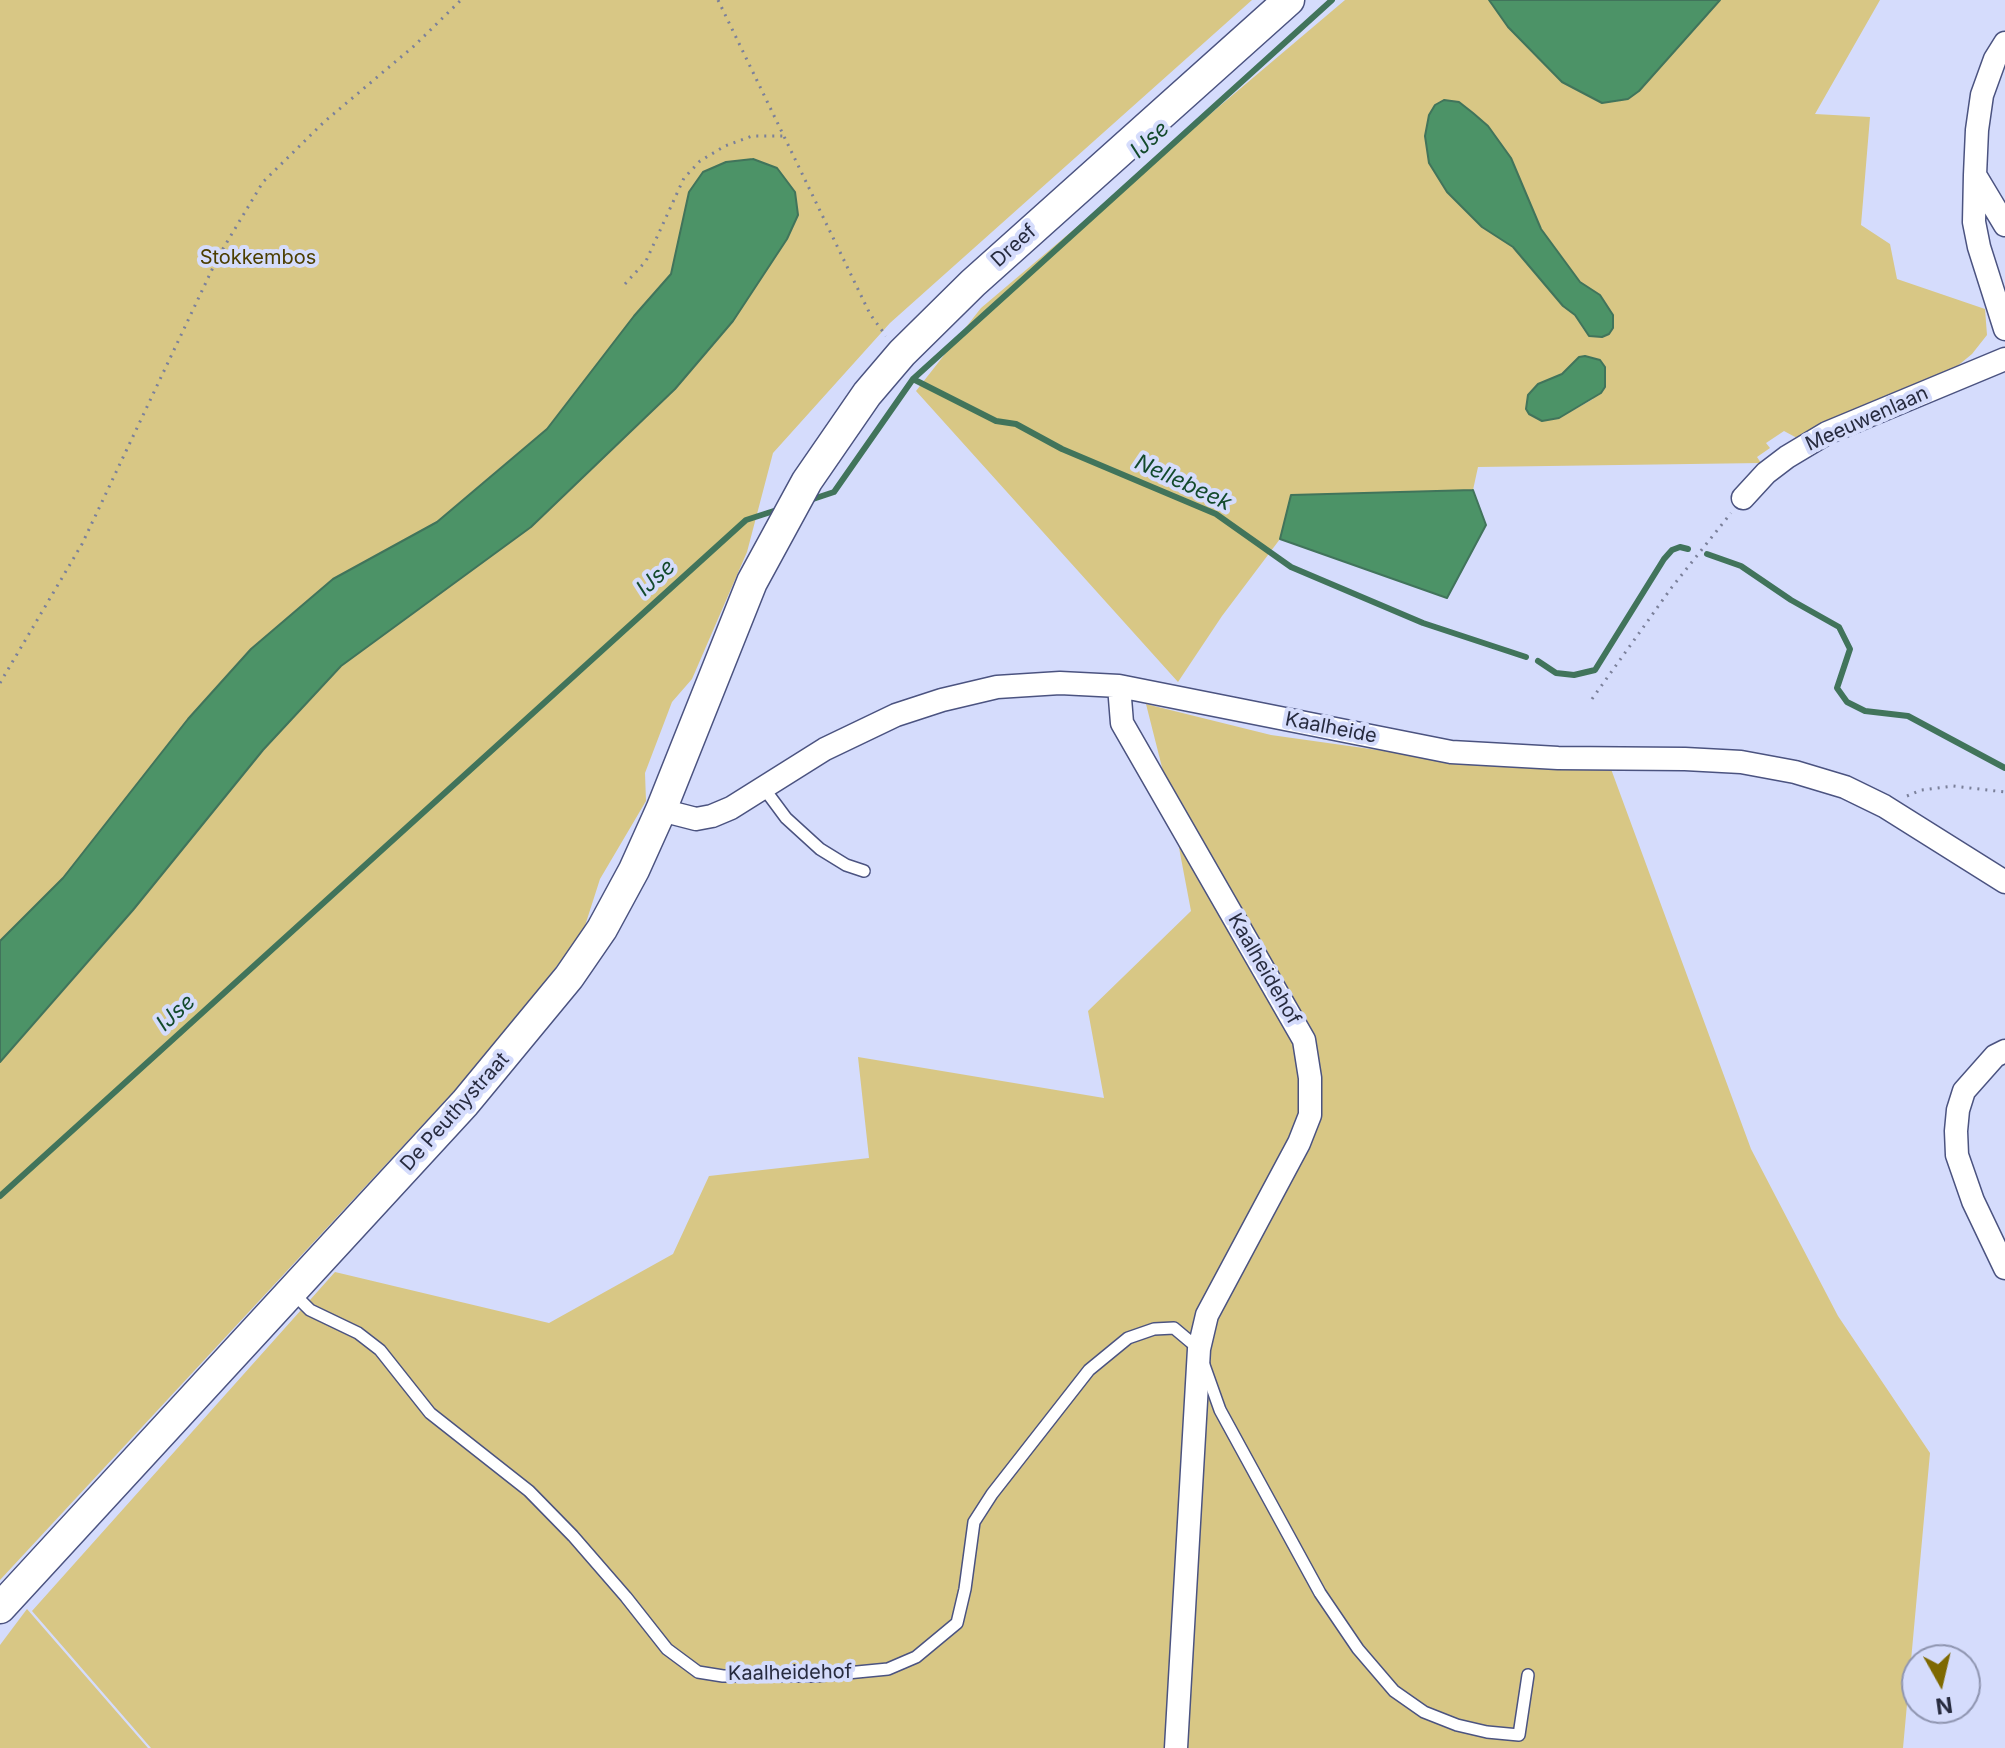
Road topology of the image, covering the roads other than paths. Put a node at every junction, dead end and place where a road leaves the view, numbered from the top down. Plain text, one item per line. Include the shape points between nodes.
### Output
1 (1289, 0) edge
2 (2005, 43) edge
3 (1975, 175) junction
4 (2005, 225) edge
5 (2005, 329) edge
6 (2005, 359) edge
7 (1743, 498) road end
8 (781, 529) joint
9 (1119, 686) junction
10 (763, 787) junction
11 (661, 810) junction
12 (864, 871) dead end
13 (2005, 882) edge
14 (2005, 1051) edge
15 (2005, 1268) edge
16 (292, 1292) junction
17 (1199, 1349) junction
18 (0, 1608) edge
19 (1528, 1675) dead end
20 (1176, 1748) edge

1 - 8 main road, Dreef via 902,353 859,405
2 - 3 street via 1982,95
3 - 4 street
3 - 5 street via 1974,222
6 - 7 street, Meeuwenlaan via 1827,433 1766,473
8 - 11 main road, De Peuthystraat via 752,582
9 - 10 street, Kaalheide via 997,687 942,700 825,749
9 - 13 street, Kaalheide via 1451,752 1741,762 1795,772 1884,806
9 - 17 street, Kaalheidehof via 1122,723 1304,1040 1310,1078 1310,1115 1299,1143 1207,1315
10 - 11 street, Kaalheide via 712,816 696,819
10 - 12 lane via 786,818 820,849
11 - 16 main road, De Peuthystraat via 615,905 569,977 465,1103
14 - 15 street via 1964,1091 1956,1131 1968,1188
16 - 17 lane, Kaalheidehof via 310,1310 380,1350 430,1413 529,1491 667,1649 698,1672 723,1676 888,1669 916,1657 957,1623 974,1522 1089,1370 1128,1338 1154,1329 1174,1328
16 - 18 main road, De Peuthystraat
17 - 19 lane via 1220,1410 1320,1593 1394,1691 1424,1712 1457,1725 1519,1735
17 - 20 street, Kaalheidehof

